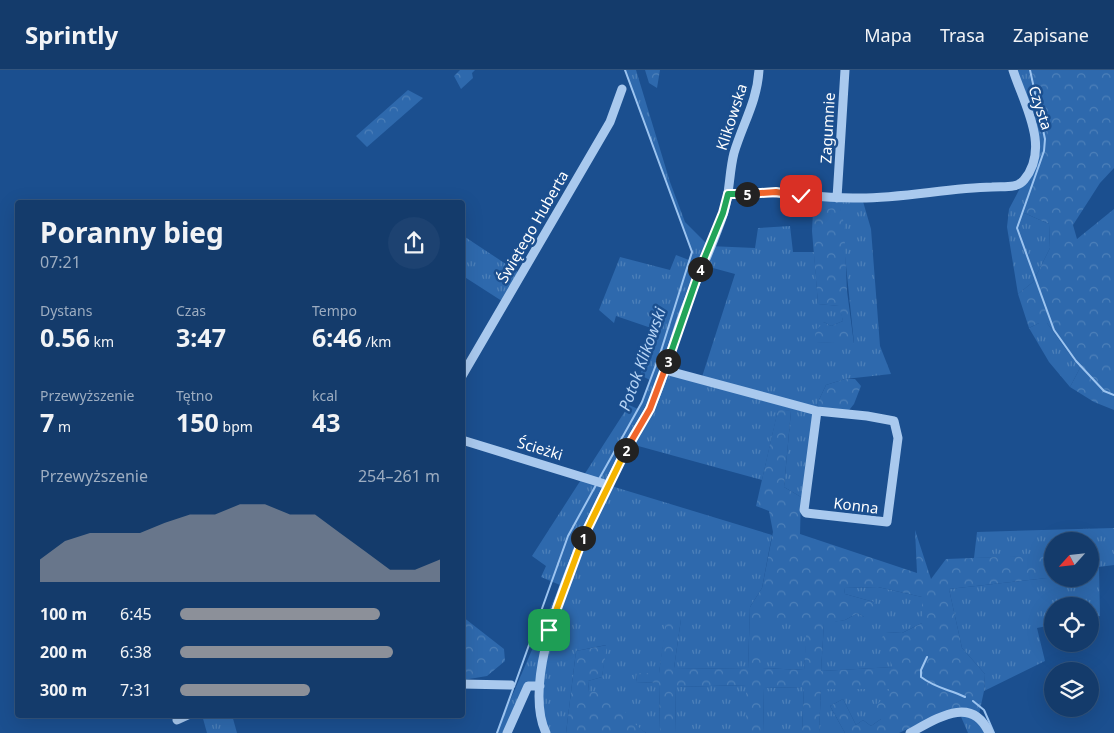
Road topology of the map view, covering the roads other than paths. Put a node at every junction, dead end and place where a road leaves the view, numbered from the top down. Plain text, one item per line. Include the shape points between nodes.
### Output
1 (758, 70) edge
2 (845, 70) edge
3 (1013, 70) edge
4 (622, 89) dead end
5 (728, 194) junction
6 (837, 198) junction
7 (665, 370) junction
8 (465, 371) edge
9 (817, 411) junction
10 (465, 441) edge
11 (600, 484) junction
12 (465, 684) edge
13 (511, 685) dead end
14 (540, 686) junction
15 (181, 718) edge
16 (177, 720) dead end
17 (507, 733) edge
18 (546, 733) edge
19 (910, 733) edge
20 (989, 733) edge

1 - 5 street, Klikowska via 758,91 734,153
2 - 6 street, Zagumnie
3 - 6 street, Czysta via 1036,134 1034,164 1023,182 1013,187
4 - 8 street, Świętego Huberta via 610,122
5 - 6 street via 776,192
5 - 7 street, Klikowska
7 - 9 street, Konna
7 - 11 street, Klikowska via 650,409
9 - 9 street, Konna via 894,422 898,438 887,522 806,513 804,510
10 - 11 street, Ścieżki
11 - 14 street, Klikowska via 549,630
12 - 13 street
14 - 17 street via 528,686
14 - 18 street, Klikowska via 539,711
15 - 16 street
19 - 20 street via 943,716 962,712 978,716

